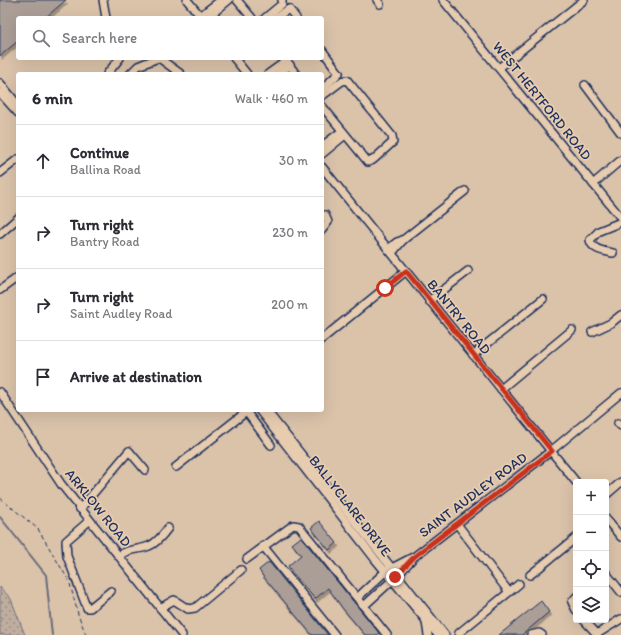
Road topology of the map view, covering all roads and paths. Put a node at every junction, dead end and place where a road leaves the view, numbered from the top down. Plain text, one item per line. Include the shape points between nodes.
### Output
1 (103, 0) edge
2 (187, 0) edge
3 (221, 0) edge
4 (229, 0) edge
5 (236, 0) edge
6 (282, 0) edge
7 (443, 0) edge
8 (584, 0) edge
9 (106, 16) edge
10 (202, 16) edge
11 (204, 16) edge
12 (205, 16) edge
13 (250, 16) edge
14 (267, 16) edge
15 (278, 16) edge
16 (294, 16) edge
17 (324, 53) edge
18 (118, 60) edge
19 (153, 60) edge
20 (161, 60) edge
21 (236, 60) edge
22 (287, 62) edge
23 (499, 68) junction
24 (109, 72) edge
25 (132, 72) edge
26 (178, 72) edge
27 (244, 72) edge
28 (271, 72) edge
29 (280, 72) edge
30 (294, 72) edge
31 (0, 83) edge
32 (584, 85) dead end
33 (324, 87) edge
34 (0, 92) edge
35 (324, 94) edge
36 (16, 103) edge
37 (324, 109) edge
38 (16, 111) edge
39 (343, 133) junction
40 (621, 133) edge
41 (324, 145) edge
42 (324, 152) edge
43 (621, 160) edge
44 (16, 161) edge
45 (324, 169) edge
46 (0, 173) edge
47 (593, 184) junction
48 (465, 191) dead end
49 (325, 215) dead end
50 (621, 218) edge
51 (16, 220) edge
52 (621, 222) edge
53 (324, 227) edge
54 (0, 234) edge
55 (390, 251) junction
56 (613, 253) dead end
57 (406, 271) junction
58 (468, 271) dead end
59 (16, 278) edge
60 (0, 290) edge
61 (542, 299) dead end
62 (429, 301) junction
63 (621, 315) edge
64 (572, 330) dead end
65 (592, 332) dead end
66 (324, 337) edge
67 (473, 355) junction
68 (501, 389) junction
69 (0, 392) edge
70 (621, 393) edge
71 (244, 412) edge
72 (246, 412) edge
73 (261, 412) edge
74 (268, 412) edge
75 (271, 445) dead end
76 (552, 451) junction
77 (176, 467) dead end
78 (145, 470) dead end
79 (574, 479) edge
80 (621, 482) edge
81 (609, 492) edge
82 (0, 498) edge
83 (80, 509) junction
84 (89, 521) junction
85 (609, 522) edge
86 (457, 524) junction
87 (168, 528) dead end
88 (621, 537) edge
89 (573, 540) edge
90 (263, 546) junction
91 (119, 556) junction
92 (415, 556) junction
93 (248, 559) dead end
94 (389, 569) junction
95 (241, 570) dead end
96 (530, 575) dead end
97 (395, 577) junction
98 (609, 577) edge
99 (520, 584) dead end
100 (111, 591) dead end
101 (509, 592) junction
102 (621, 592) edge
103 (358, 597) junction
104 (364, 606) junction
105 (160, 608) junction
106 (621, 619) edge
107 (425, 620) junction
108 (587, 623) edge
109 (459, 633) dead end
110 (86, 635) edge
111 (182, 635) edge
112 (335, 635) edge
113 (387, 635) edge
114 (428, 635) edge
115 (438, 635) edge
116 (445, 635) edge
117 (532, 635) edge
118 (542, 635) edge

1 - 9 street
2 - 10 street
3 - 11 street
4 - 12 street
5 - 13 street
6 - 14 street via 282,4
7 - 23 street, WEST HERTFORD ROAD
8 - 23 street
15 - 16 street via 289,9
17 - 33 street via 339,72 339,75
18 - 24 street
19 - 25 street via 138,66
20 - 26 street
21 - 27 street
22 - 28 street
22 - 29 street
22 - 30 street
23 - 47 street, WEST HERTFORD ROAD
31 - 36 street
32 - 40 street
34 - 38 street
35 - 39 street via 347,80 392,136 393,142 368,162
37 - 39 street
39 - 41 street
39 - 42 street
43 - 47 street
44 - 46 street
45 - 55 street, BANTRY ROAD
47 - 50 street, WEST HERTFORD ROAD
48 - 55 street
49 - 53 street via 328,222
51 - 54 street
52 - 56 street via 599,231 590,240 597,249
55 - 57 street, BANTRY ROAD
57 - 62 street, BANTRY ROAD
57 - 66 street
58 - 62 street
59 - 60 street
61 - 67 street
62 - 67 street, BANTRY ROAD
63 - 65 street
64 - 68 street
67 - 68 street, BANTRY ROAD
68 - 76 street, BANTRY ROAD
69 - 83 street, ARKLOW ROAD
70 - 76 street, SAINT AUDLEY ROAD
71 - 77 street
72 - 75 street
73 - 94 street, BALLYCLARE DRIVE
74 - 94 street, BALLYCLARE DRIVE
76 - 79 street, BANTRY ROAD
76 - 86 street, SAINT AUDLEY ROAD
78 - 83 street via 129,451
80 - 81 street
82 - 110 path via 38,529 70,583
83 - 84 street, ARKLOW ROAD
84 - 91 street, ARKLOW ROAD
84 - 100 street via 66,541 67,556 87,608
85 - 88 street
86 - 92 street, SAINT AUDLEY ROAD
86 - 101 street
87 - 91 street via 150,546 127,550
89 - 96 street
90 - 93 street
90 - 103 street via 293,525 299,526
90 - 112 street
91 - 105 street, ARKLOW ROAD
92 - 94 street, SAINT AUDLEY ROAD
92 - 97 street, SAINT AUDLEY ROAD
94 - 97 street, BALLYCLARE DRIVE
94 - 103 street, SAINT AUDLEY ROAD
95 - 105 street via 195,608 188,609 174,600
97 - 104 street, SAINT AUDLEY ROAD
97 - 107 street, BALLYCLARE DRIVE
97 - 116 street, BALLYCLARE DRIVE
98 - 102 street
99 - 101 street
101 - 109 street
103 - 104 street
104 - 113 street
105 - 111 street, ARKLOW ROAD
106 - 108 street via 597,634
107 - 114 street
107 - 115 street, BALLYCLARE DRIVE
117 - 118 street

